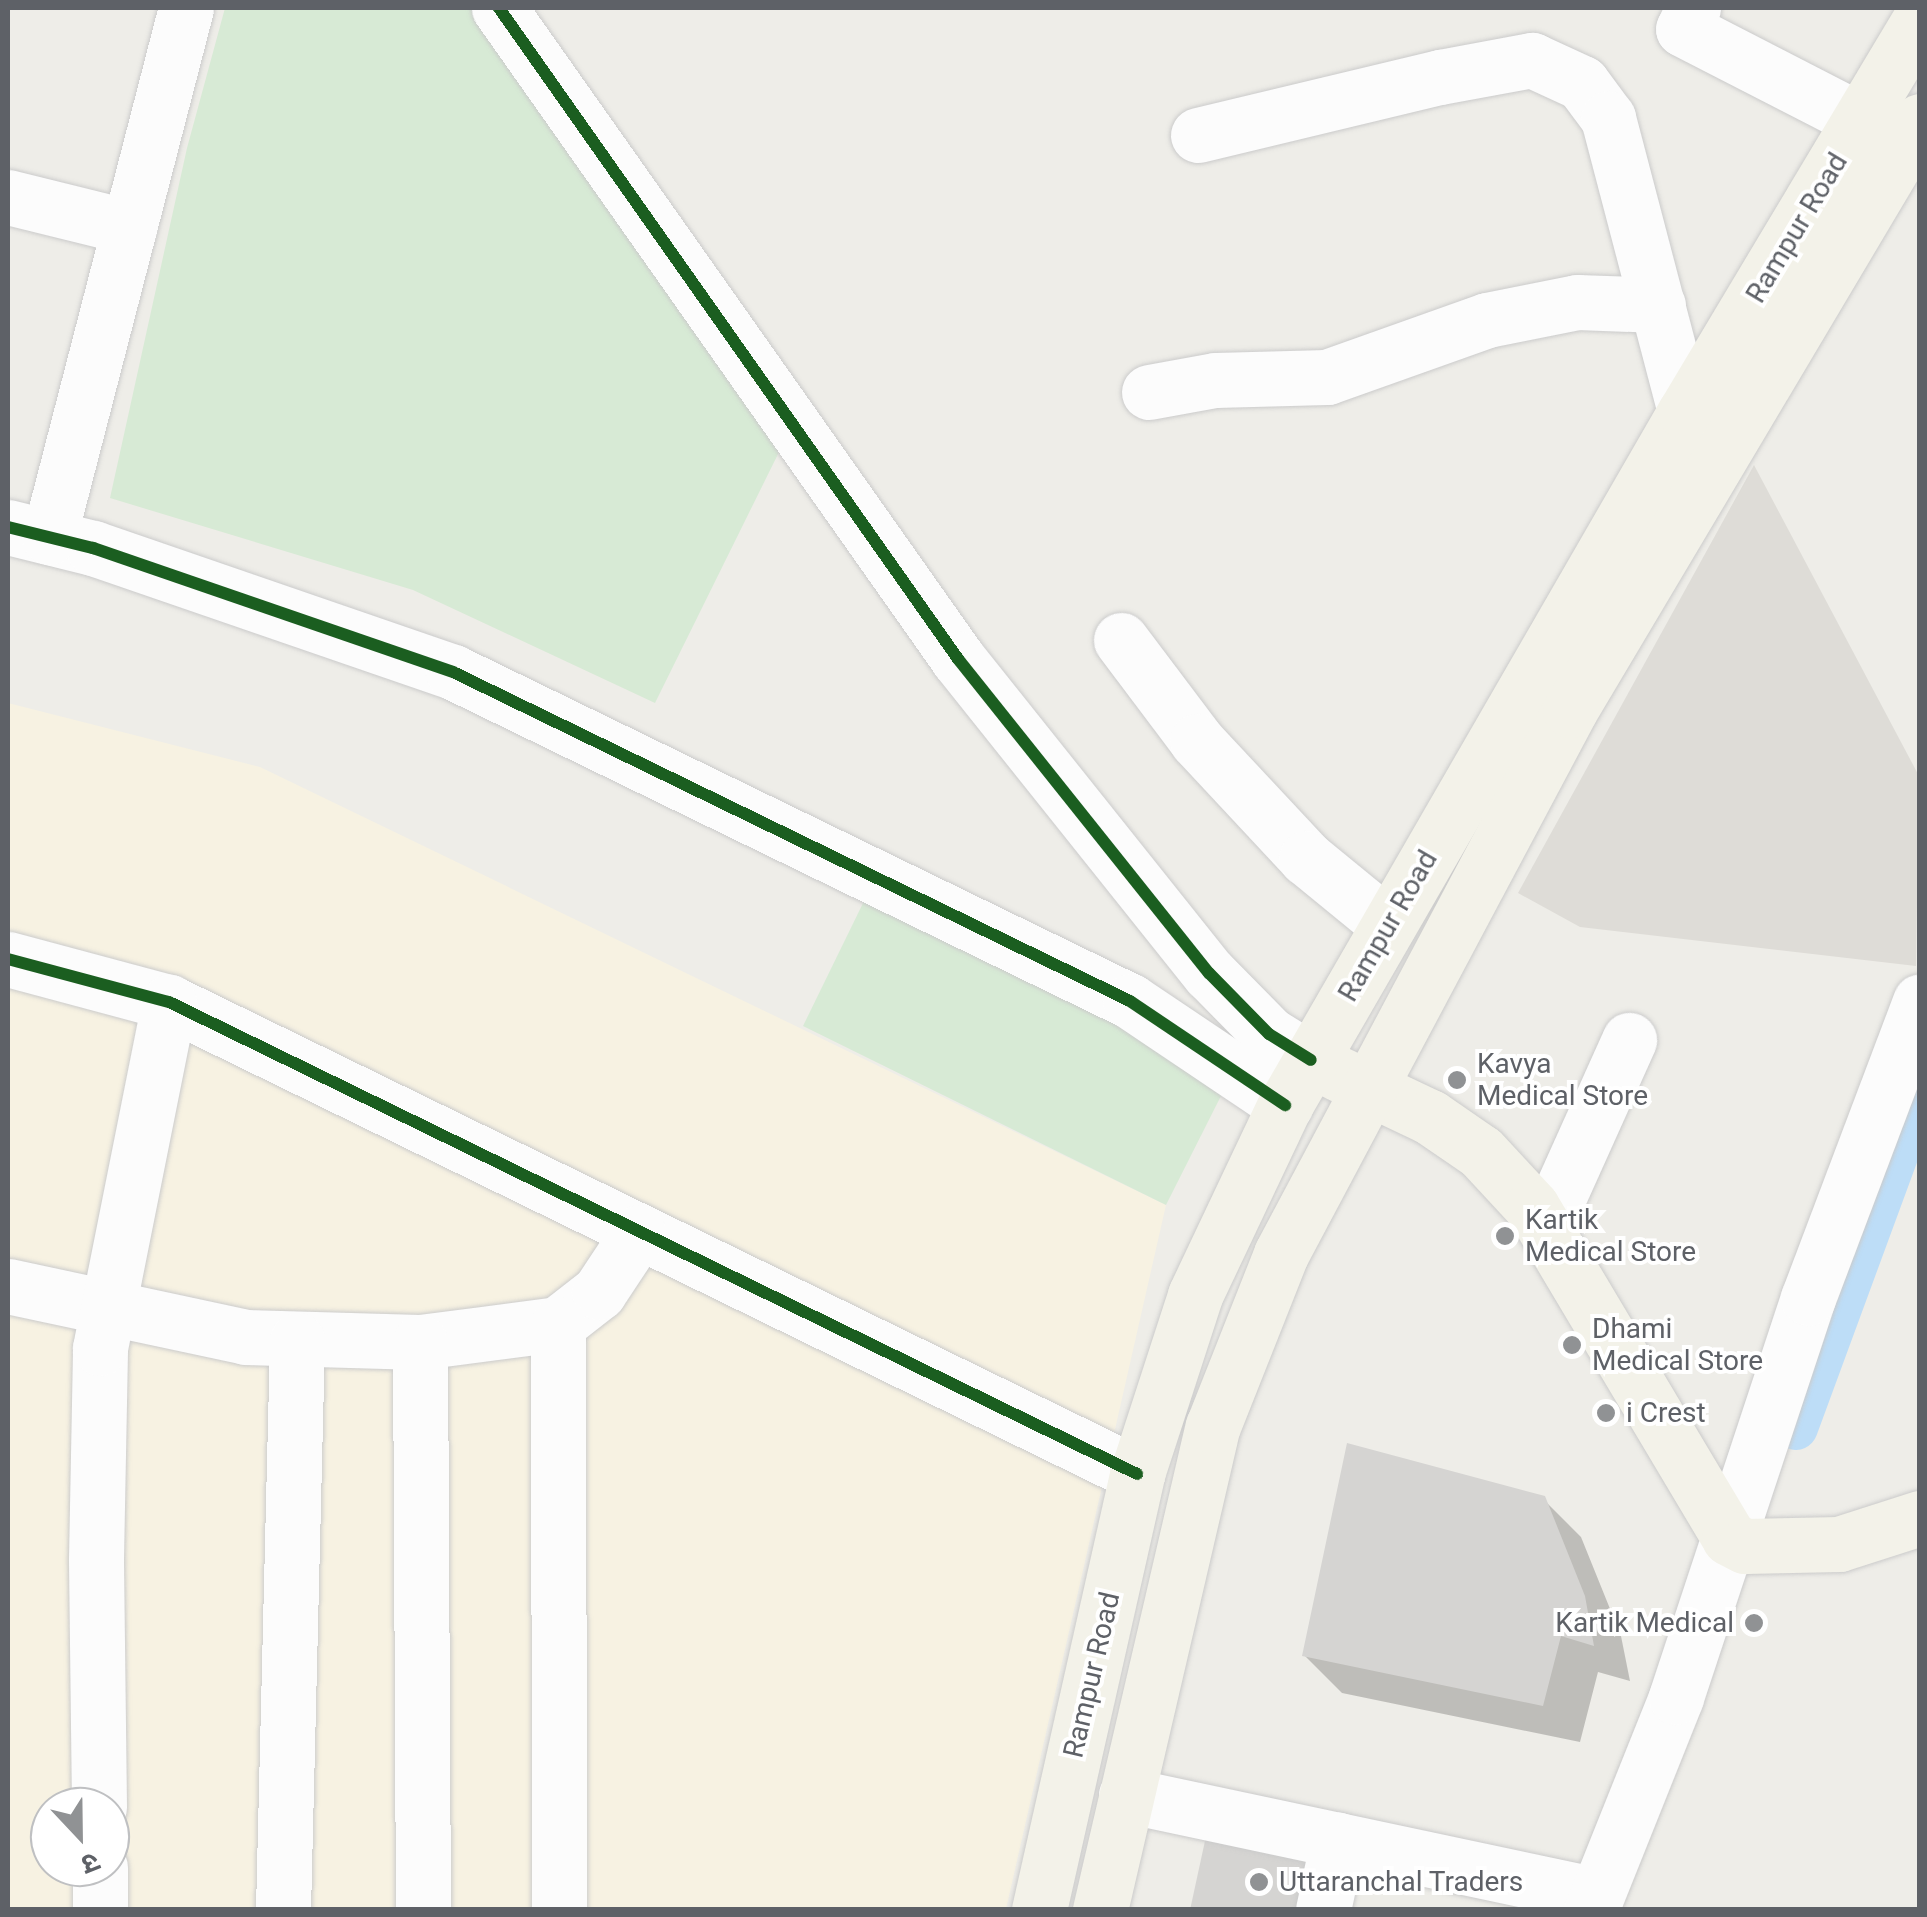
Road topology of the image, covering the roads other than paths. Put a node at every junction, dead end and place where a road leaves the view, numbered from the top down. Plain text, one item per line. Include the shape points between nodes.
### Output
1 (186, 8) edge
2 (498, 8) edge
3 (1693, 8) edge
4 (1920, 20) edge
5 (1862, 121) junction
6 (1920, 121) edge
7 (1198, 135) dead end
8 (8, 197) edge
9 (130, 227) junction
10 (1658, 305) junction
11 (1150, 392) dead end
12 (1685, 412) junction
13 (28, 532) edge
14 (1120, 640) dead end
15 (1388, 925) junction
16 (8, 959) edge
17 (1920, 1001) edge
18 (169, 1002) junction
19 (1629, 1040) dead end
20 (1298, 1082) junction
21 (1370, 1088) junction
22 (1546, 1225) junction
23 (638, 1233) junction
24 (8, 1286) edge
25 (106, 1308) junction
26 (558, 1324) junction
27 (297, 1340) junction
28 (420, 1342) junction
29 (1137, 1474) junction
30 (1197, 1491) junction
31 (1920, 1518) edge
32 (1729, 1538) junction
33 (99, 1787) edge
34 (1126, 1795) junction
35 (1338, 1840) junction
36 (1594, 1902) edge
37 (283, 1910) edge
38 (423, 1910) edge
39 (559, 1910) edge
40 (1039, 1910) edge
41 (1100, 1910) edge
42 (1323, 1910) edge

1 - 9 street
2 - 20 street via 958,659 1210,973 1269,1034
3 - 5 street via 1683,29
4 - 5 main road, Rampur Road
5 - 12 main road, Rampur Road
6 - 21 main road via 1570,710
7 - 10 street via 1532,60 1582,83 1608,118
8 - 9 street
9 - 13 street
10 - 11 street via 1577,302 1488,320 1327,376 1214,380
10 - 12 street
12 - 15 main road, Rampur Road
13 - 20 street via 93,548 453,672
14 - 15 street via 1197,742 1306,858
15 - 20 main road, Rampur Road
16 - 18 street
17 - 32 street via 1808,1298
18 - 23 street
18 - 25 street
19 - 22 street
20 - 21 main road
20 - 29 main road, Rampur Road via 1195,1295
21 - 22 main road via 1482,1152
21 - 30 main road via 1281,1254 1213,1426
22 - 32 main road
23 - 26 street via 600,1292
23 - 29 street
24 - 25 street
25 - 27 street
25 - 33 street via 96,1540
26 - 28 street
26 - 39 street
27 - 28 street
27 - 37 street
28 - 38 street
29 - 30 main road
29 - 40 main road, Rampur Road
30 - 34 main road
31 - 32 main road via 1839,1544 1744,1546
32 - 36 street via 1676,1697
34 - 35 street
34 - 41 main road
35 - 36 street
35 - 42 street

